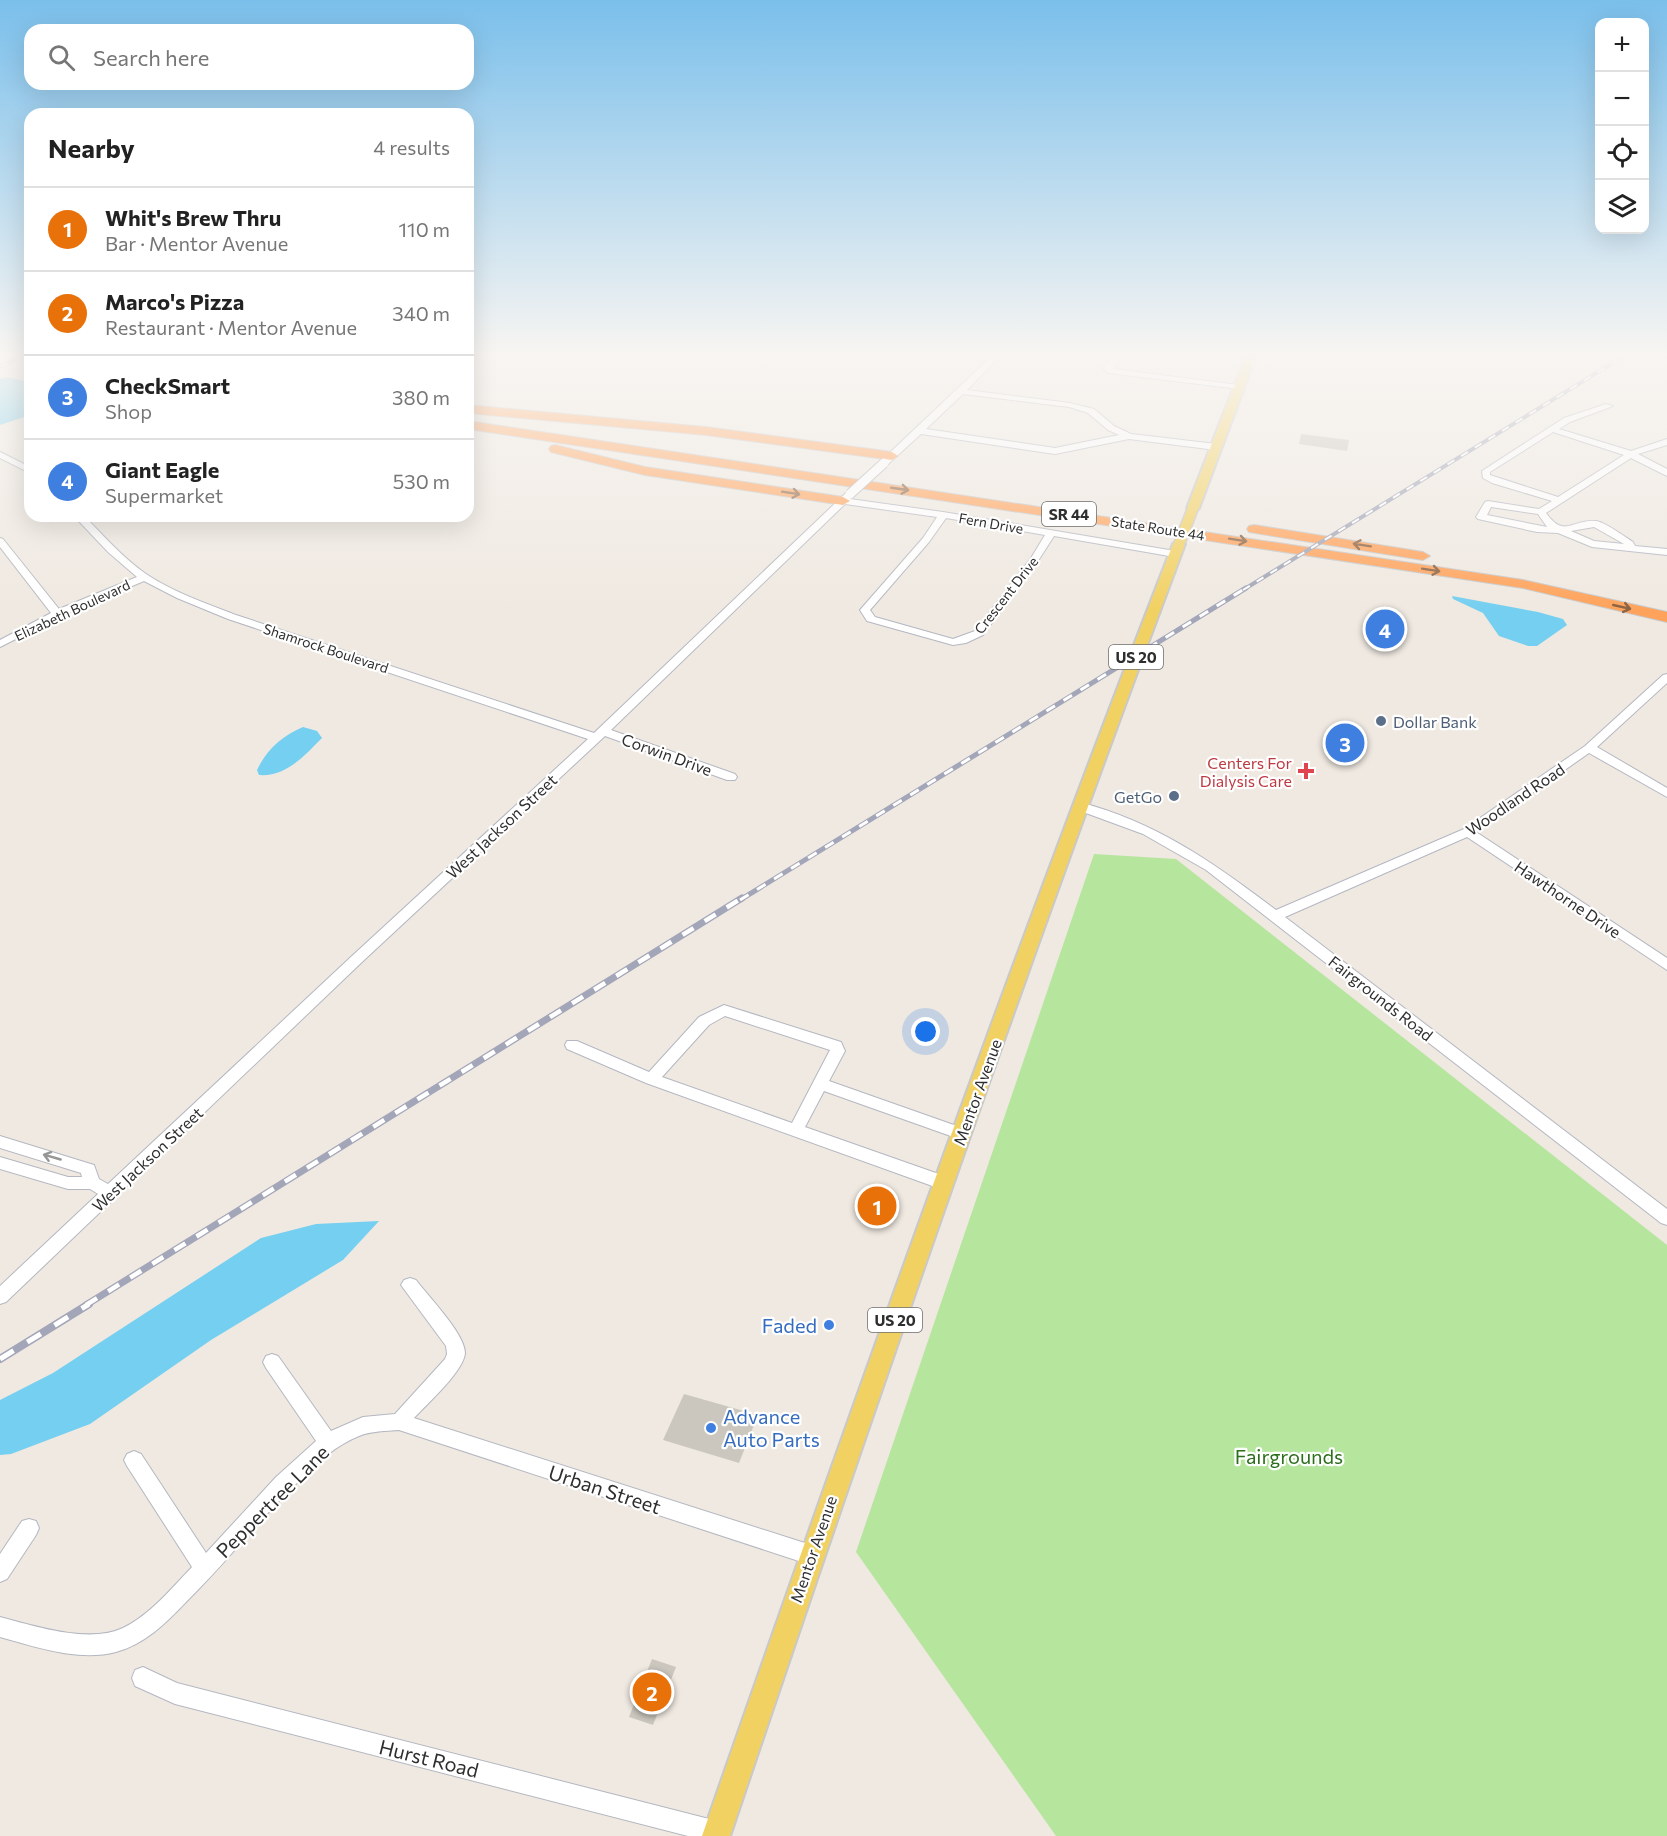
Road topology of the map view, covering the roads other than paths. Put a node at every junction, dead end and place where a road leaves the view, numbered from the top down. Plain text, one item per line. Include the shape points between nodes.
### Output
1 (515, 439) edge
2 (546, 439) edge
3 (653, 439) edge
4 (754, 439) edge
5 (911, 439) edge
6 (971, 439) edge
7 (1106, 439) edge
8 (1150, 439) edge
9 (1219, 439) edge
10 (1536, 439) edge
11 (1582, 439) edge
12 (1667, 442) edge
13 (1216, 447) junction
14 (1631, 454) junction
15 (0, 455) edge
16 (888, 460) junction
17 (24, 467) edge
18 (1667, 472) edge
19 (847, 498) junction
20 (1559, 500) junction
21 (1115, 508) dead end
22 (1541, 512) junction
23 (1195, 514) junction
24 (943, 515) junction
25 (1174, 517) dead end
26 (84, 522) edge
27 (1245, 528) dead end
28 (1560, 530) junction
29 (1051, 533) junction
30 (0, 542) edge
31 (1177, 549) junction
32 (1631, 549) junction
33 (1667, 552) edge
34 (145, 577) junction
35 (1667, 604) edge
36 (57, 615) junction
37 (1667, 617) edge
38 (0, 644) edge
39 (1667, 677) edge
40 (600, 735) junction
41 (1589, 748) junction
42 (731, 777) dead end
43 (1667, 793) edge
44 (1079, 806) junction
45 (1468, 832) junction
46 (1275, 916) junction
47 (1667, 966) edge
48 (572, 1046) dead end
49 (651, 1079) junction
50 (821, 1084) junction
51 (795, 1131) junction
52 (962, 1134) junction
53 (0, 1142) edge
54 (0, 1163) edge
55 (92, 1183) junction
56 (944, 1183) junction
57 (110, 1193) junction
58 (1667, 1218) edge
59 (410, 1285) dead end
60 (0, 1296) edge
61 (272, 1362) dead end
62 (399, 1422) junction
63 (328, 1443) junction
64 (134, 1460) dead end
65 (29, 1528) dead end
66 (811, 1555) junction
67 (205, 1569) junction
68 (0, 1572) edge
69 (0, 1627) edge
70 (143, 1678) dead end
71 (716, 1834) edge

1 -> 19 highway via 645,471
2 -> 37 highway, State Route 44 / SR 44 via 1523,584
3 - 21 highway, State Route 44 / SR 44
4 - 16 highway
5 - 16 street, West Jackson Street
6 - 7 street via 1055,451
8 - 13 street
9 - 13 main road, Mentor Avenue / US 20
10 - 20 street via 1486,471 1486,476
11 - 14 street
12 - 14 street
13 - 23 main road, Mentor Avenue / US 20
14 - 18 street
14 - 20 street
15 - 17 street
16 - 19 street, West Jackson Street, bridge
19 - 24 street, Fern Drive
19 - 40 street, West Jackson Street
20 - 22 street
22 - 28 street via 1551,526
22 - 28 street via 1488,504 1481,518
23 - 25 highway, State Route 44
23 - 31 main road, Mentor Avenue / US 20, bridge
24 - 29 street, Fern Drive
24 - 29 street, Crescent Drive via 866,610 871,619 953,642 971,638 979,633
26 - 34 street, Shamrock Boulevard via 106,546
35 -> 27 highway via 1430,557
28 - 32 street via 1592,544
28 - 32 street via 1596,524 1630,544
29 - 31 street, Fern Drive
30 - 36 street
31 - 44 main road, Mentor Avenue / US 20
32 - 33 street
34 - 36 street, Elizabeth Boulevard
34 - 40 street, Shamrock Boulevard via 232,617
36 - 38 street, Elizabeth Boulevard
39 - 41 street, Woodland Road
40 - 42 street, Corwin Drive
40 - 57 street, West Jackson Street
41 - 43 street
41 - 45 street, Woodland Road
44 - 46 street, Fairgrounds Road via 1130,824 1190,853
44 - 52 main road, Mentor Avenue / US 20
45 - 46 street, Woodland Road
45 - 47 street, Hawthorne Drive
46 - 58 street, Fairgrounds Road
48 - 49 street
49 - 50 street via 704,1021 724,1010 836,1046 838,1050
49 - 51 street
50 - 51 street
50 - 52 street
51 - 56 street
52 - 56 main road, Mentor Avenue / US 20
55 -> 53 street via 88,1169
54 - 55 street via 68,1183
55 - 57 street
56 - 66 main road, Mentor Avenue / US 20
57 - 60 street, West Jackson Street
59 - 62 street via 454,1343 456,1354 452,1364
61 - 63 street
62 - 63 street, Peppertree Lane via 375,1422
62 - 66 street, Urban Street
63 - 67 street, Peppertree Lane via 270,1497
64 - 67 street
65 - 68 street
66 - 71 main road, Mentor Avenue / US 20
67 - 69 street, Peppertree Lane via 152,1621 130,1636 109,1643 73,1642
70 - 71 street, Hurst Road via 176,1693

